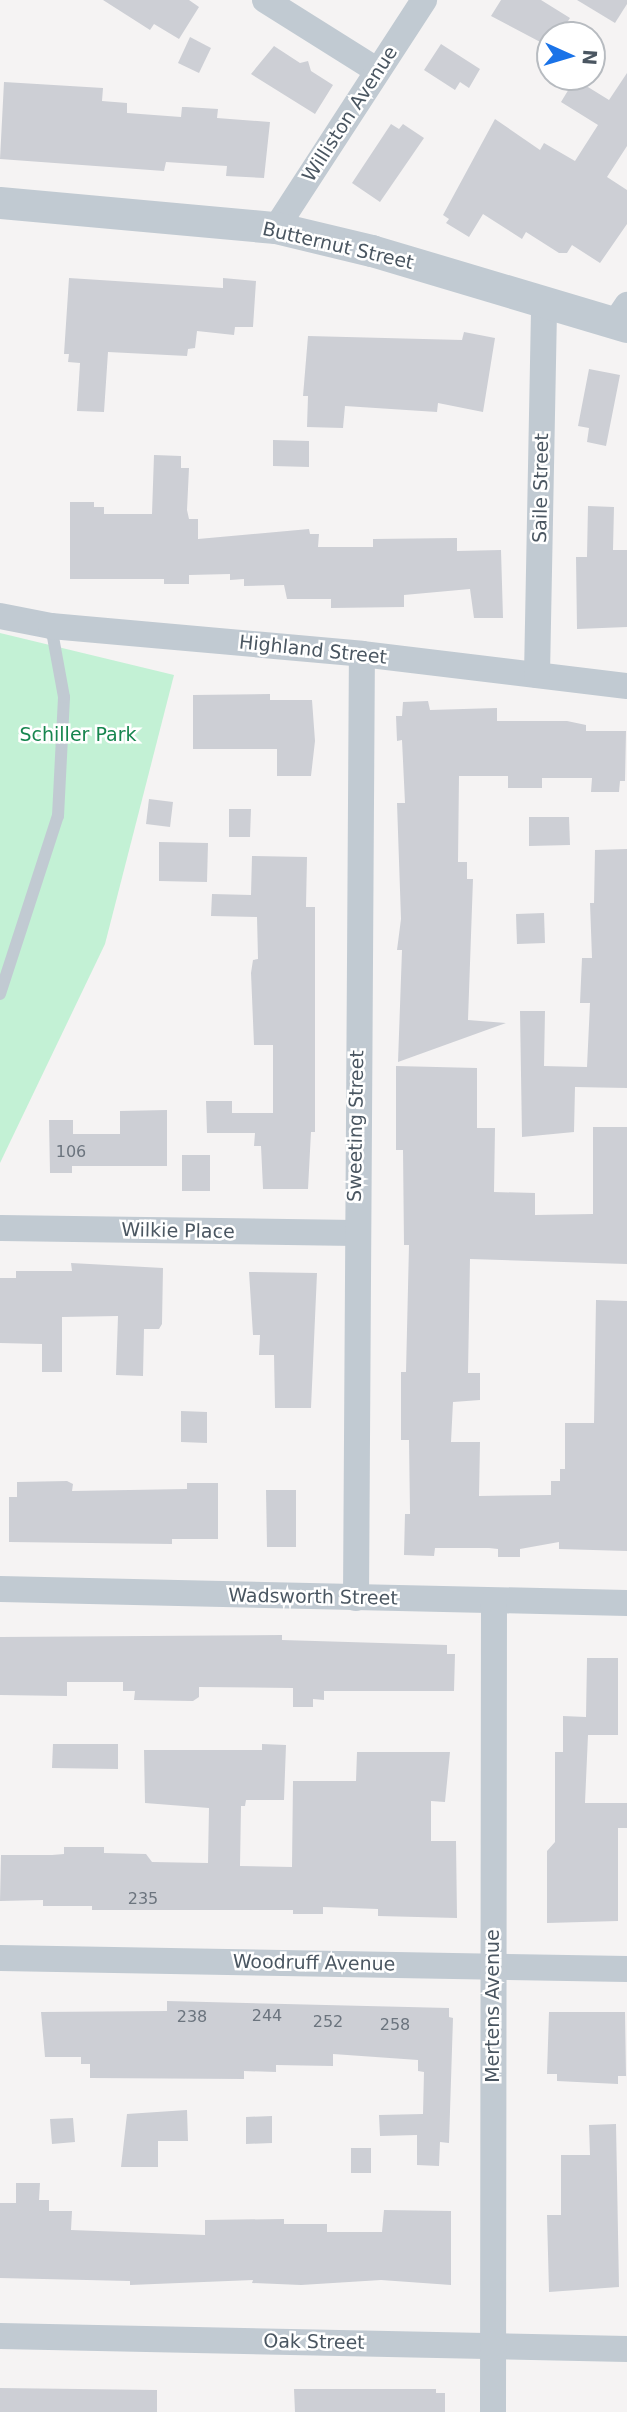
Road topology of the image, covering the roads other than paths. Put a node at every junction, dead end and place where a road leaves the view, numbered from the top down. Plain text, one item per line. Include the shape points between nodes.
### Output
1 (265, 0) edge
2 (424, 0) edge
3 (378, 71) junction
4 (0, 208) edge
5 (275, 228) junction
6 (544, 302) junction
7 (623, 318) edge
8 (0, 616) edge
9 (51, 626) junction
10 (362, 654) junction
11 (537, 675) junction
12 (627, 686) edge
13 (0, 994) edge
14 (1, 1228) edge
15 (355, 1233) junction
16 (0, 1590) edge
17 (356, 1598) junction
18 (494, 1601) junction
19 (627, 1603) edge
20 (0, 1958) edge
21 (493, 1966) junction
22 (627, 1969) edge
23 (0, 2336) edge
24 (493, 2346) junction
25 (627, 2349) edge
26 (493, 2412) edge

1 - 3 street
2 - 3 street, Williston Avenue
3 - 5 street, Williston Avenue
4 - 5 street, Butternut Street
5 - 6 street, Butternut Street via 372,251
6 - 7 street, Butternut Street
6 - 11 street, Saile Street
8 - 9 street, Highland Street
9 - 10 street, Highland Street
9 - 13 lane via 64,697 58,816
10 - 11 street, Highland Street
10 - 15 street, Sweeting Street
11 - 12 street, Highland Street
14 - 15 street, Wilkie Place
15 - 17 street, Sweeting Street
16 - 17 street, Wadsworth Street
17 - 18 street, Wadsworth Street
18 - 19 street, Wadsworth Street
18 - 21 street, Mertens Avenue
20 - 21 street, Woodruff Avenue
21 - 22 street, Woodruff Avenue
21 - 24 street, Mertens Avenue
23 - 24 street, Oak Street
24 - 25 street, Oak Street
24 - 26 street, Mertens Avenue

